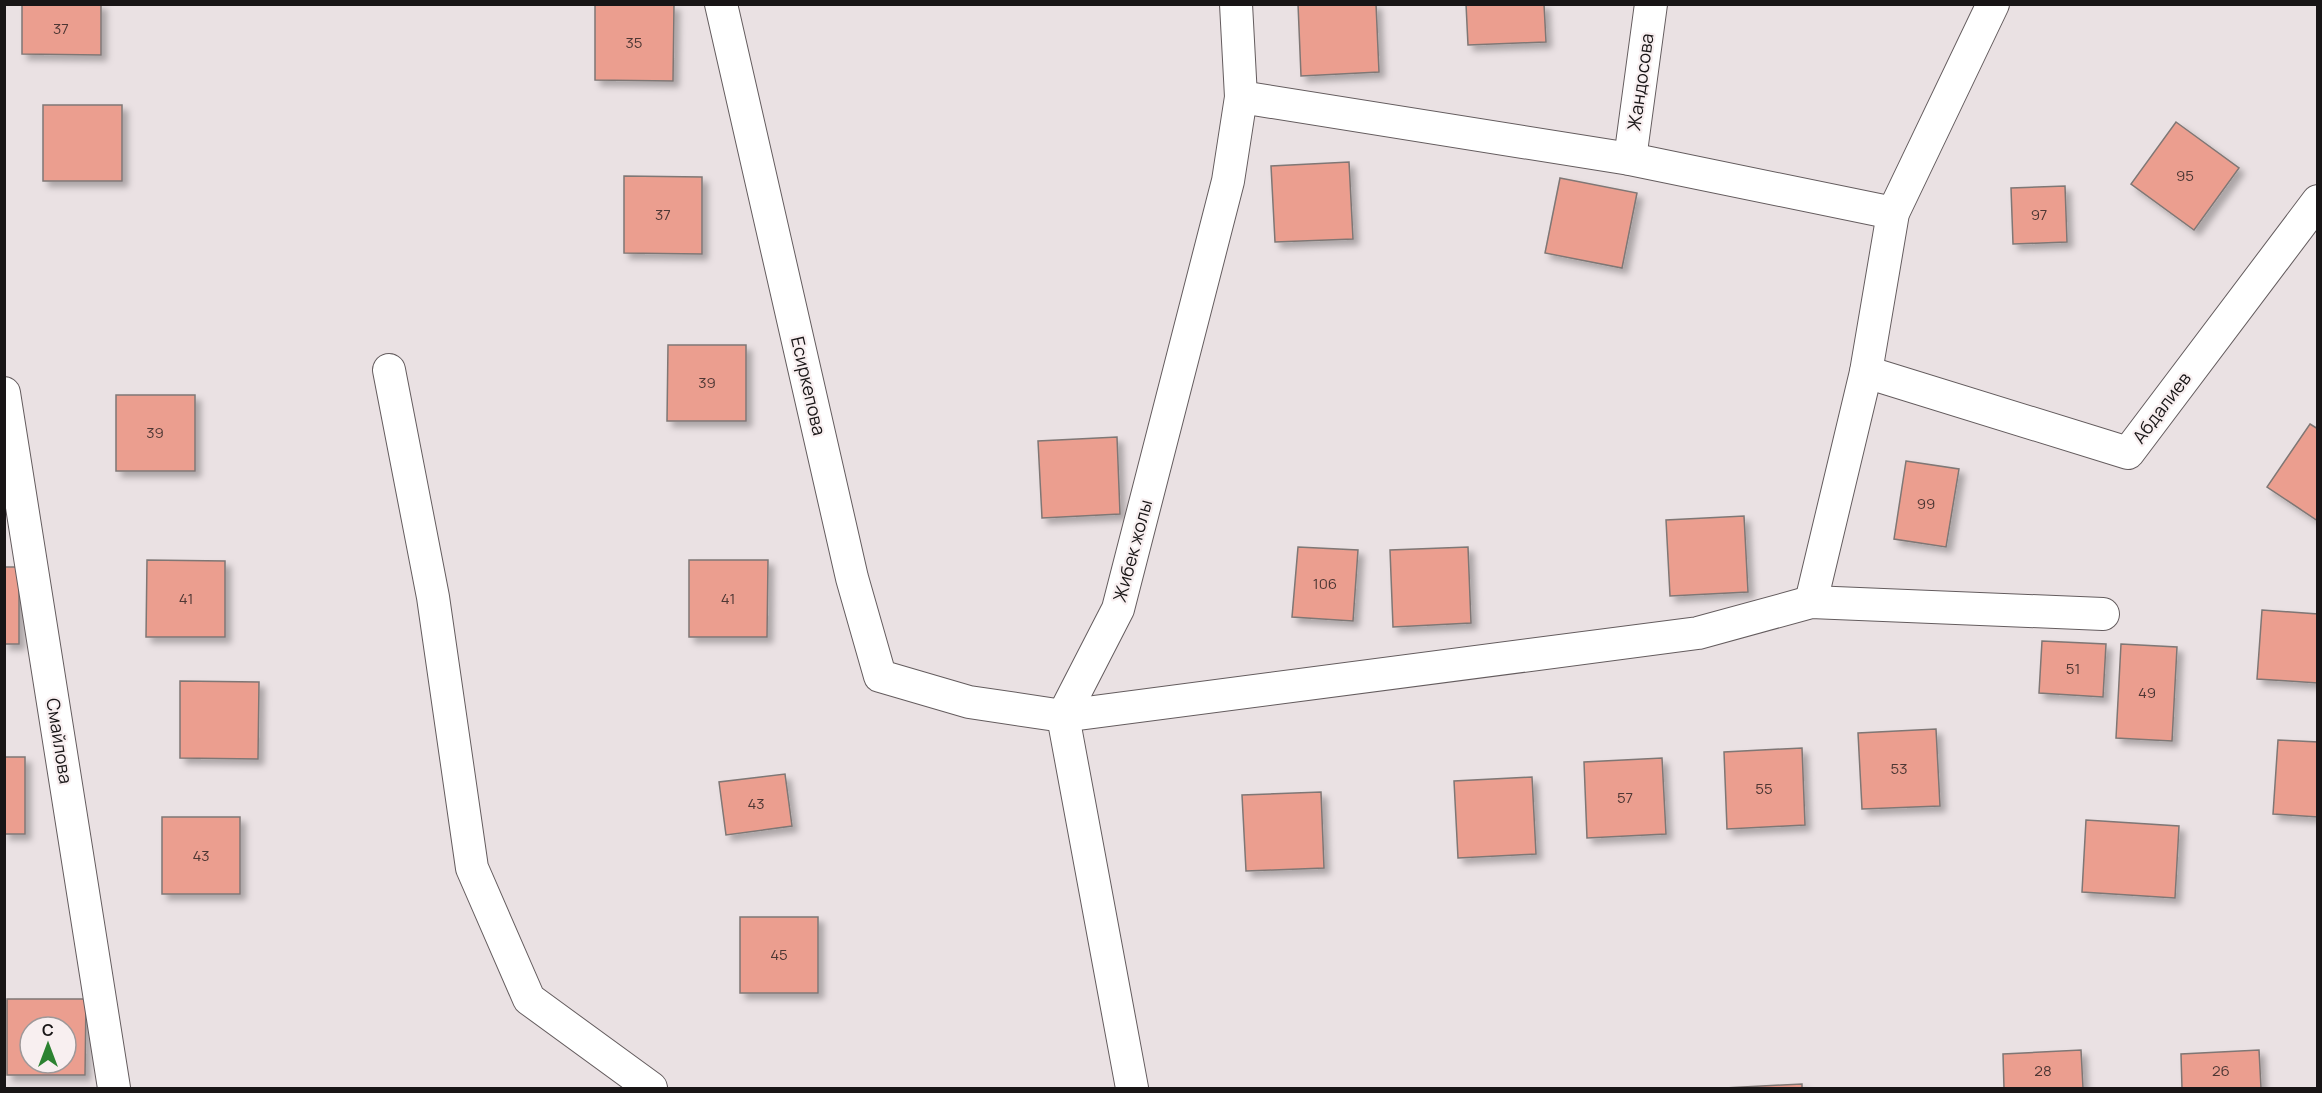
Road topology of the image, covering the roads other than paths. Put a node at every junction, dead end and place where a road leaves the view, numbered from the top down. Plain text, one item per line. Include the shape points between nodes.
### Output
1 (721, 4) edge
2 (1236, 4) edge
3 (1651, 4) edge
4 (1993, 4) edge
5 (1241, 97) junction
6 (1630, 159) junction
7 (2318, 201) edge
8 (1893, 213) junction
9 (389, 370) dead end
10 (1866, 372) junction
11 (4, 393) edge
12 (1811, 602) junction
13 (2103, 614) dead end
14 (1063, 716) junction
15 (114, 1089) edge
16 (651, 1089) edge
17 (1132, 1089) edge

1 - 14 street, Есиркепова via 852,578 880,676 969,702
2 - 5 street, Жибек жолы
3 - 6 street, Жандосова
4 - 8 street
5 - 6 street
5 - 14 street, Жибек жолы via 1228,181 1118,609
6 - 8 street
7 - 10 street, Абдалиев via 2128,453
8 - 10 street
9 - 16 street via 433,597 472,868 529,999
10 - 12 street
11 - 15 street, Смайлова
12 - 13 street
12 - 14 street via 1698,633
14 - 17 street

